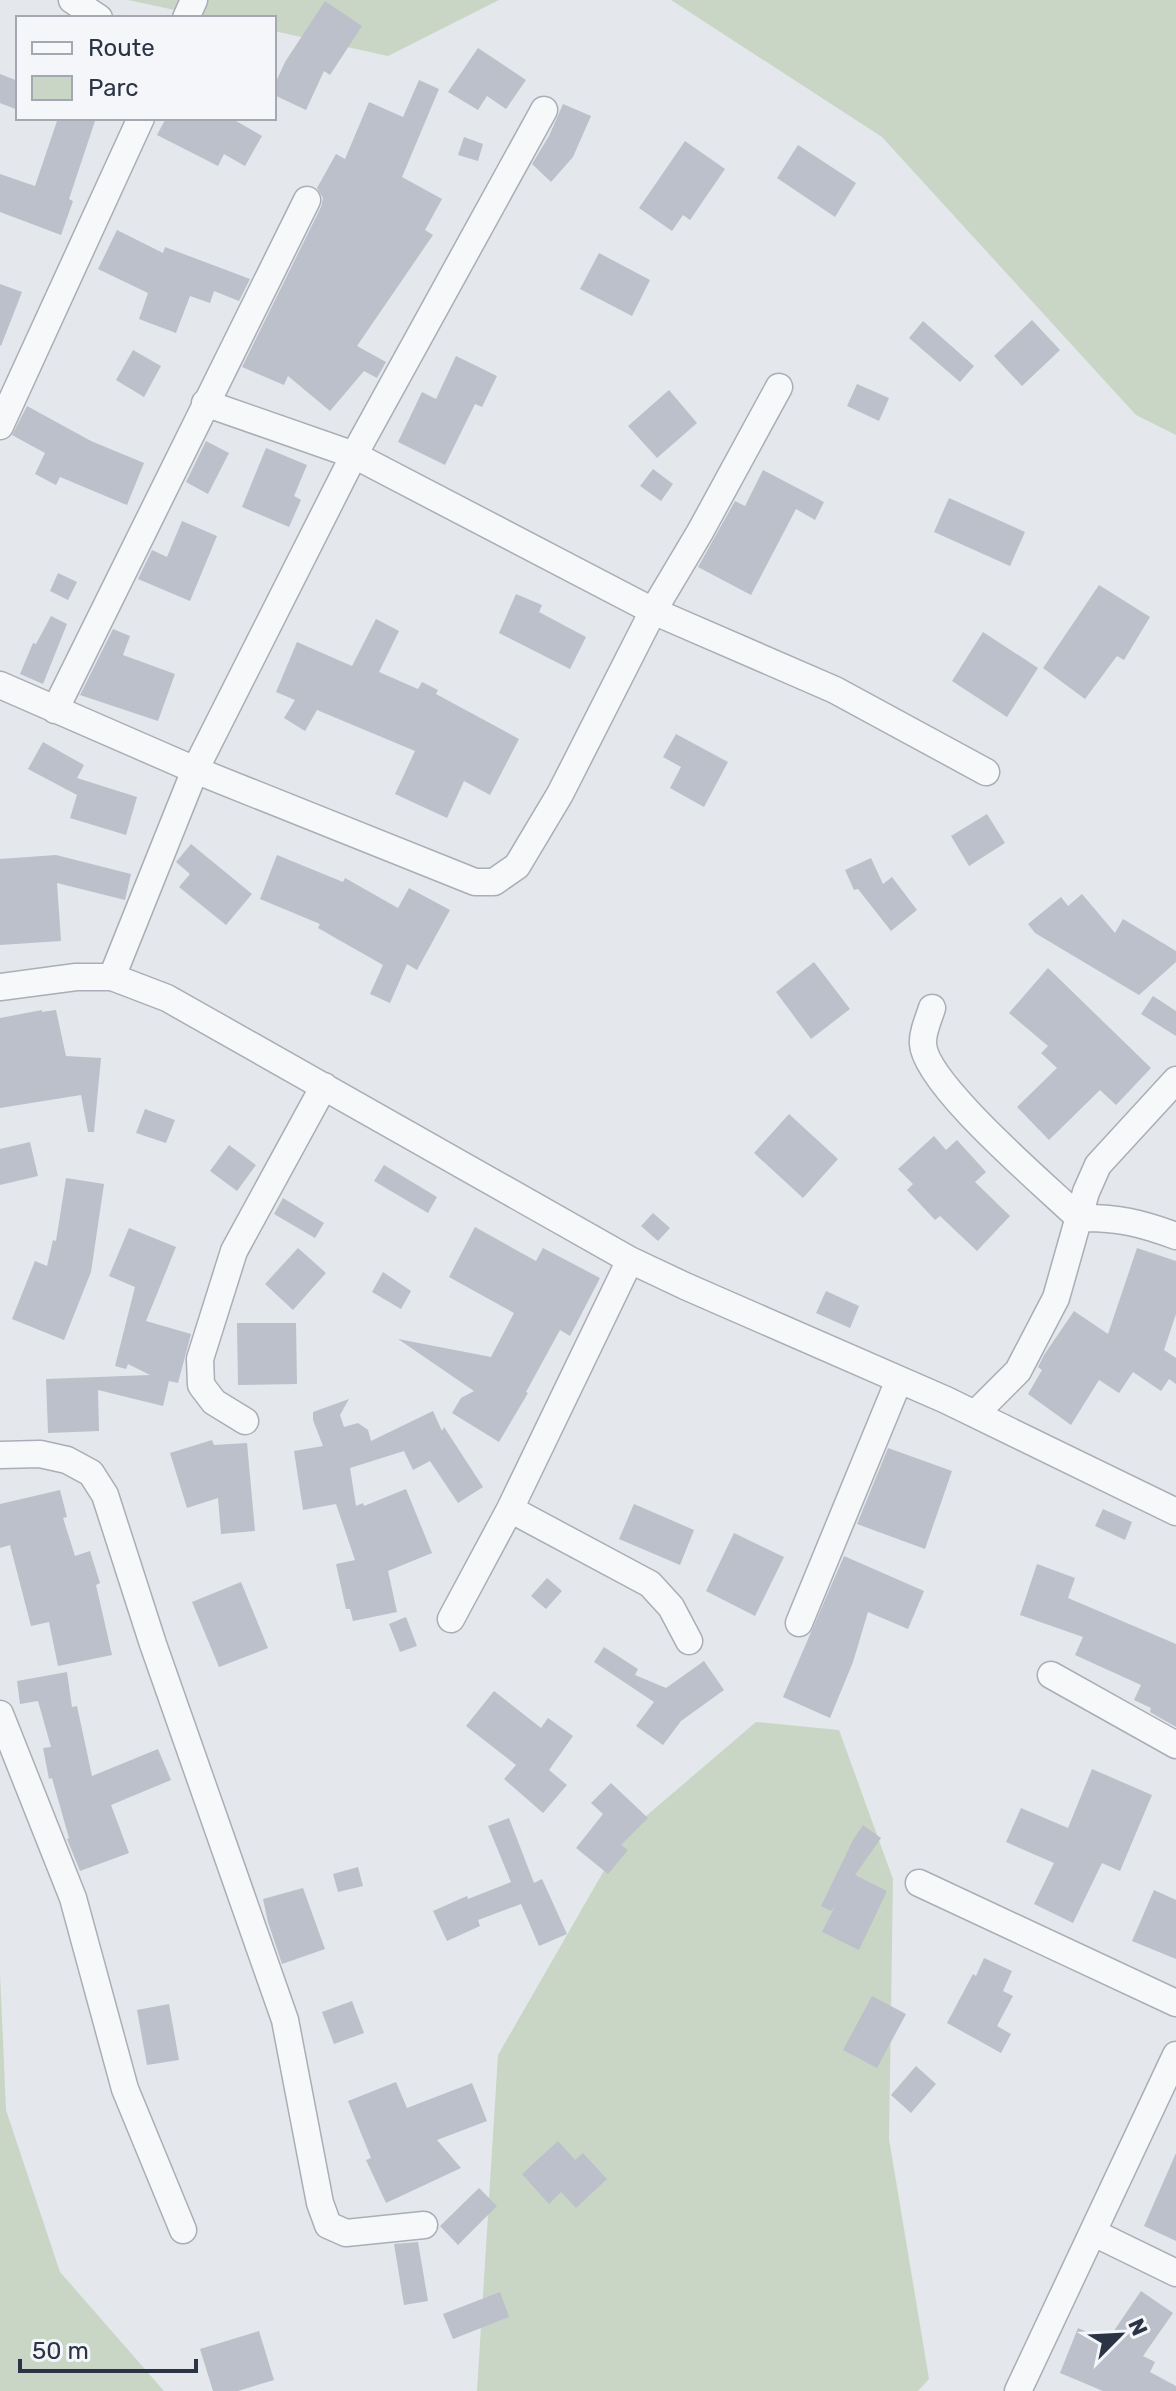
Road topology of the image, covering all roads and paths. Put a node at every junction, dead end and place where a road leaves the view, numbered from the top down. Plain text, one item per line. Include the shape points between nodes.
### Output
1 (72, 0) edge
2 (96, 16) edge
3 (544, 110) dead end
4 (140, 120) edge
5 (307, 200) dead end
6 (779, 387) dead end
7 (205, 403) junction
8 (0, 426) edge
9 (354, 455) junction
10 (653, 611) junction
11 (0, 685) edge
12 (55, 710) junction
13 (195, 770) junction
14 (986, 772) dead end
15 (112, 977) junction
16 (0, 987) edge
17 (932, 1008) dead end
18 (1176, 1080) edge
19 (324, 1086) junction
20 (1079, 1218) junction
21 (1176, 1236) edge
22 (630, 1260) junction
23 (899, 1380) junction
24 (975, 1414) junction
25 (245, 1421) dead end
26 (2, 1447) edge
27 (510, 1509) junction
28 (1176, 1512) edge
29 (451, 1619) dead end
30 (799, 1623) dead end
31 (689, 1641) dead end
32 (1051, 1675) dead end
33 (0, 1714) edge
34 (1176, 1745) edge
35 (919, 1883) dead end
36 (1176, 2003) edge
37 (1176, 2055) edge
38 (424, 2225) dead end
39 (183, 2230) dead end
40 (1094, 2233) junction
41 (1176, 2273) edge
42 (1018, 2391) edge

1 - 2 street
3 - 9 street
4 - 8 street
5 - 7 street
6 - 10 street
7 - 9 street
7 - 12 street
9 - 10 street
9 - 13 street
10 - 13 street via 560,794 517,866 494,882 475,882
10 - 14 street via 835,690
11 - 12 street
12 - 13 street
13 - 15 street
15 - 16 street
15 - 19 street via 167,998
17 - 20 street via 922,1044 932,1068 955,1100
18 - 20 street via 1098,1165
19 - 22 street
19 - 25 street via 234,1251 200,1359 201,1385 214,1402
20 - 21 street via 1139,1222
20 - 24 street via 1056,1298 1018,1371
22 - 23 street
22 - 27 street
23 - 24 street
23 - 30 street
24 - 28 street
26 - 38 street via 67,1460 91,1473 105,1495 281,2005 328,2225 346,2233
27 - 29 street
27 - 31 street via 650,1584 671,1607
32 - 34 street
33 - 39 street via 73,1898 125,2089
35 - 36 street
37 - 40 street
40 - 41 street
40 - 42 street

